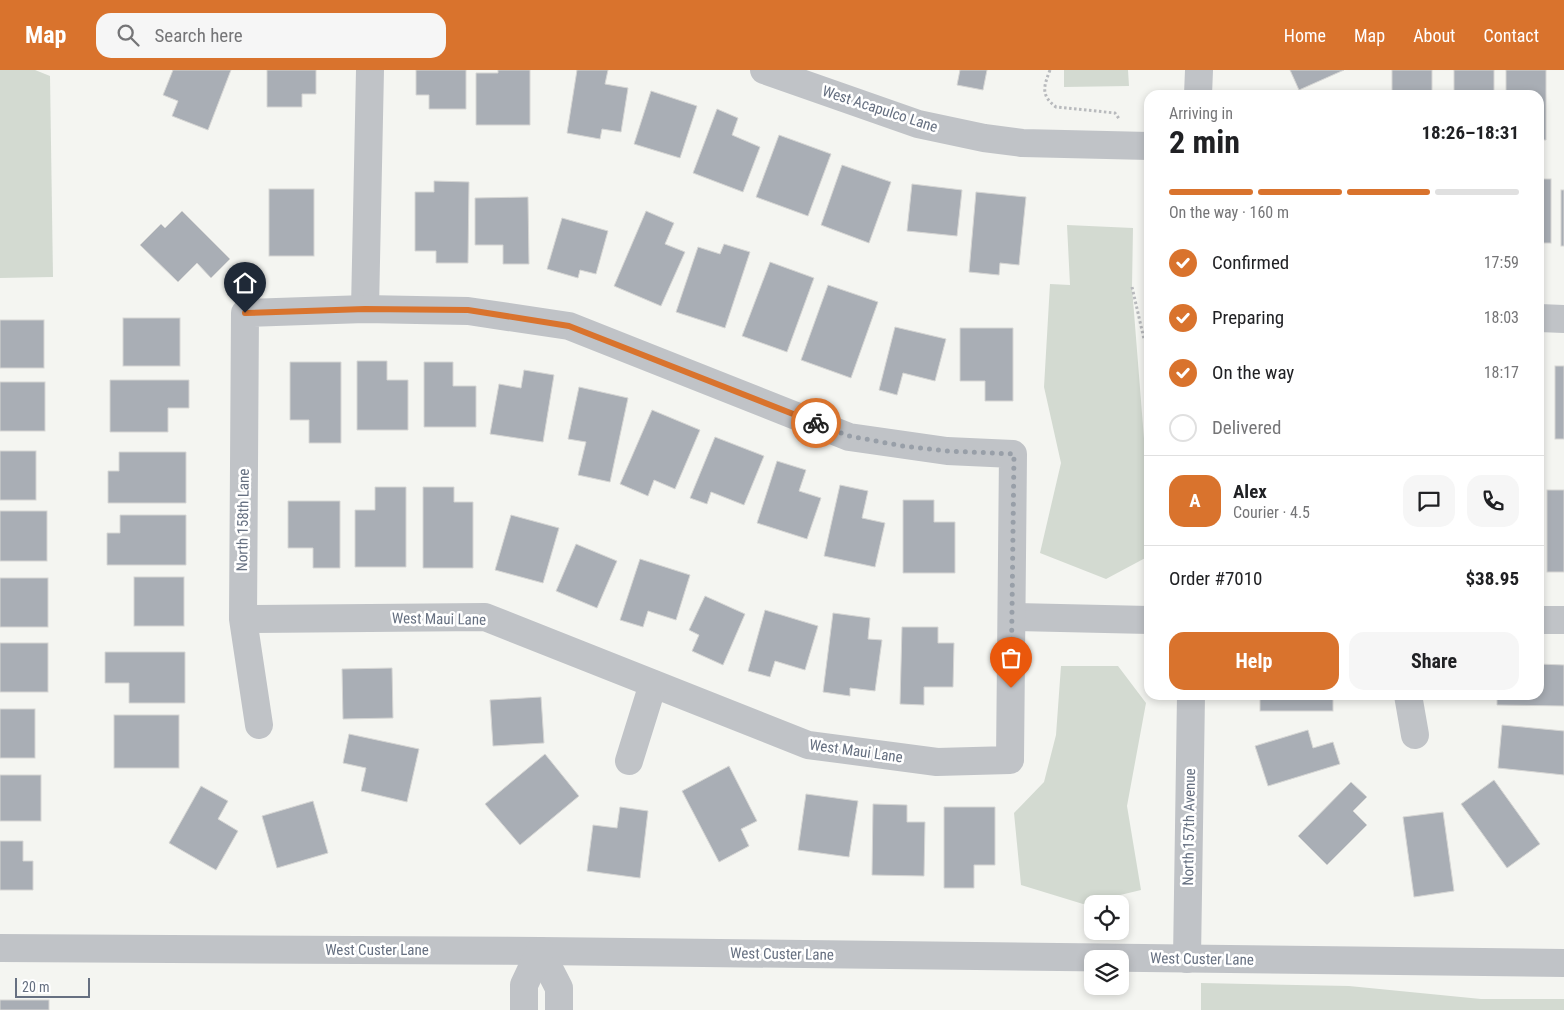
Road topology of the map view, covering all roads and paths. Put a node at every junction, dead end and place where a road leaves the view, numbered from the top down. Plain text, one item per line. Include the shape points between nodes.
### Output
1 (370, 70) edge
2 (764, 70) edge
3 (1050, 70) edge
4 (1199, 70) edge
5 (1198, 90) edge
6 (1120, 146) junction
7 (1144, 146) edge
8 (1132, 287) dead end
9 (365, 309) junction
10 (1544, 318) edge
11 (1564, 319) edge
12 (1144, 339) edge
13 (1012, 618) junction
14 (242, 619) junction
15 (1144, 620) edge
16 (1544, 620) edge
17 (1564, 620) edge
18 (653, 684) junction
19 (1191, 700) edge
20 (1409, 700) edge
21 (259, 725) dead end
22 (1415, 735) dead end
23 (629, 761) dead end
24 (0, 948) edge
25 (540, 951) junction
26 (1187, 959) junction
27 (1564, 963) edge
28 (524, 1010) edge
29 (559, 1010) edge

1 - 9 street
2 - 6 street, West Acapulco Lane via 909,121 984,138 1022,143
3 - 6 path via 1045,84 1048,101 1056,106 1115,113 1120,119
4 - 5 street
6 - 7 street, West Acapulco Lane
8 - 12 path
9 - 13 street via 468,310 569,326 849,436 948,451 1014,454
9 - 14 street, North 158th Lane via 245,313
10 - 11 street
13 - 15 street
13 - 18 street, West Maui Lane via 1010,760 937,762 808,745
14 - 18 street, West Maui Lane via 485,618
14 - 21 street, North 158th Lane
16 - 17 street
18 - 23 street
19 - 26 street, North 157th Avenue
20 - 22 street
24 - 25 street, West Custer Lane
25 - 26 street, West Custer Lane
25 - 28 street via 524,986
25 - 29 street via 559,988
26 - 27 street, West Custer Lane

